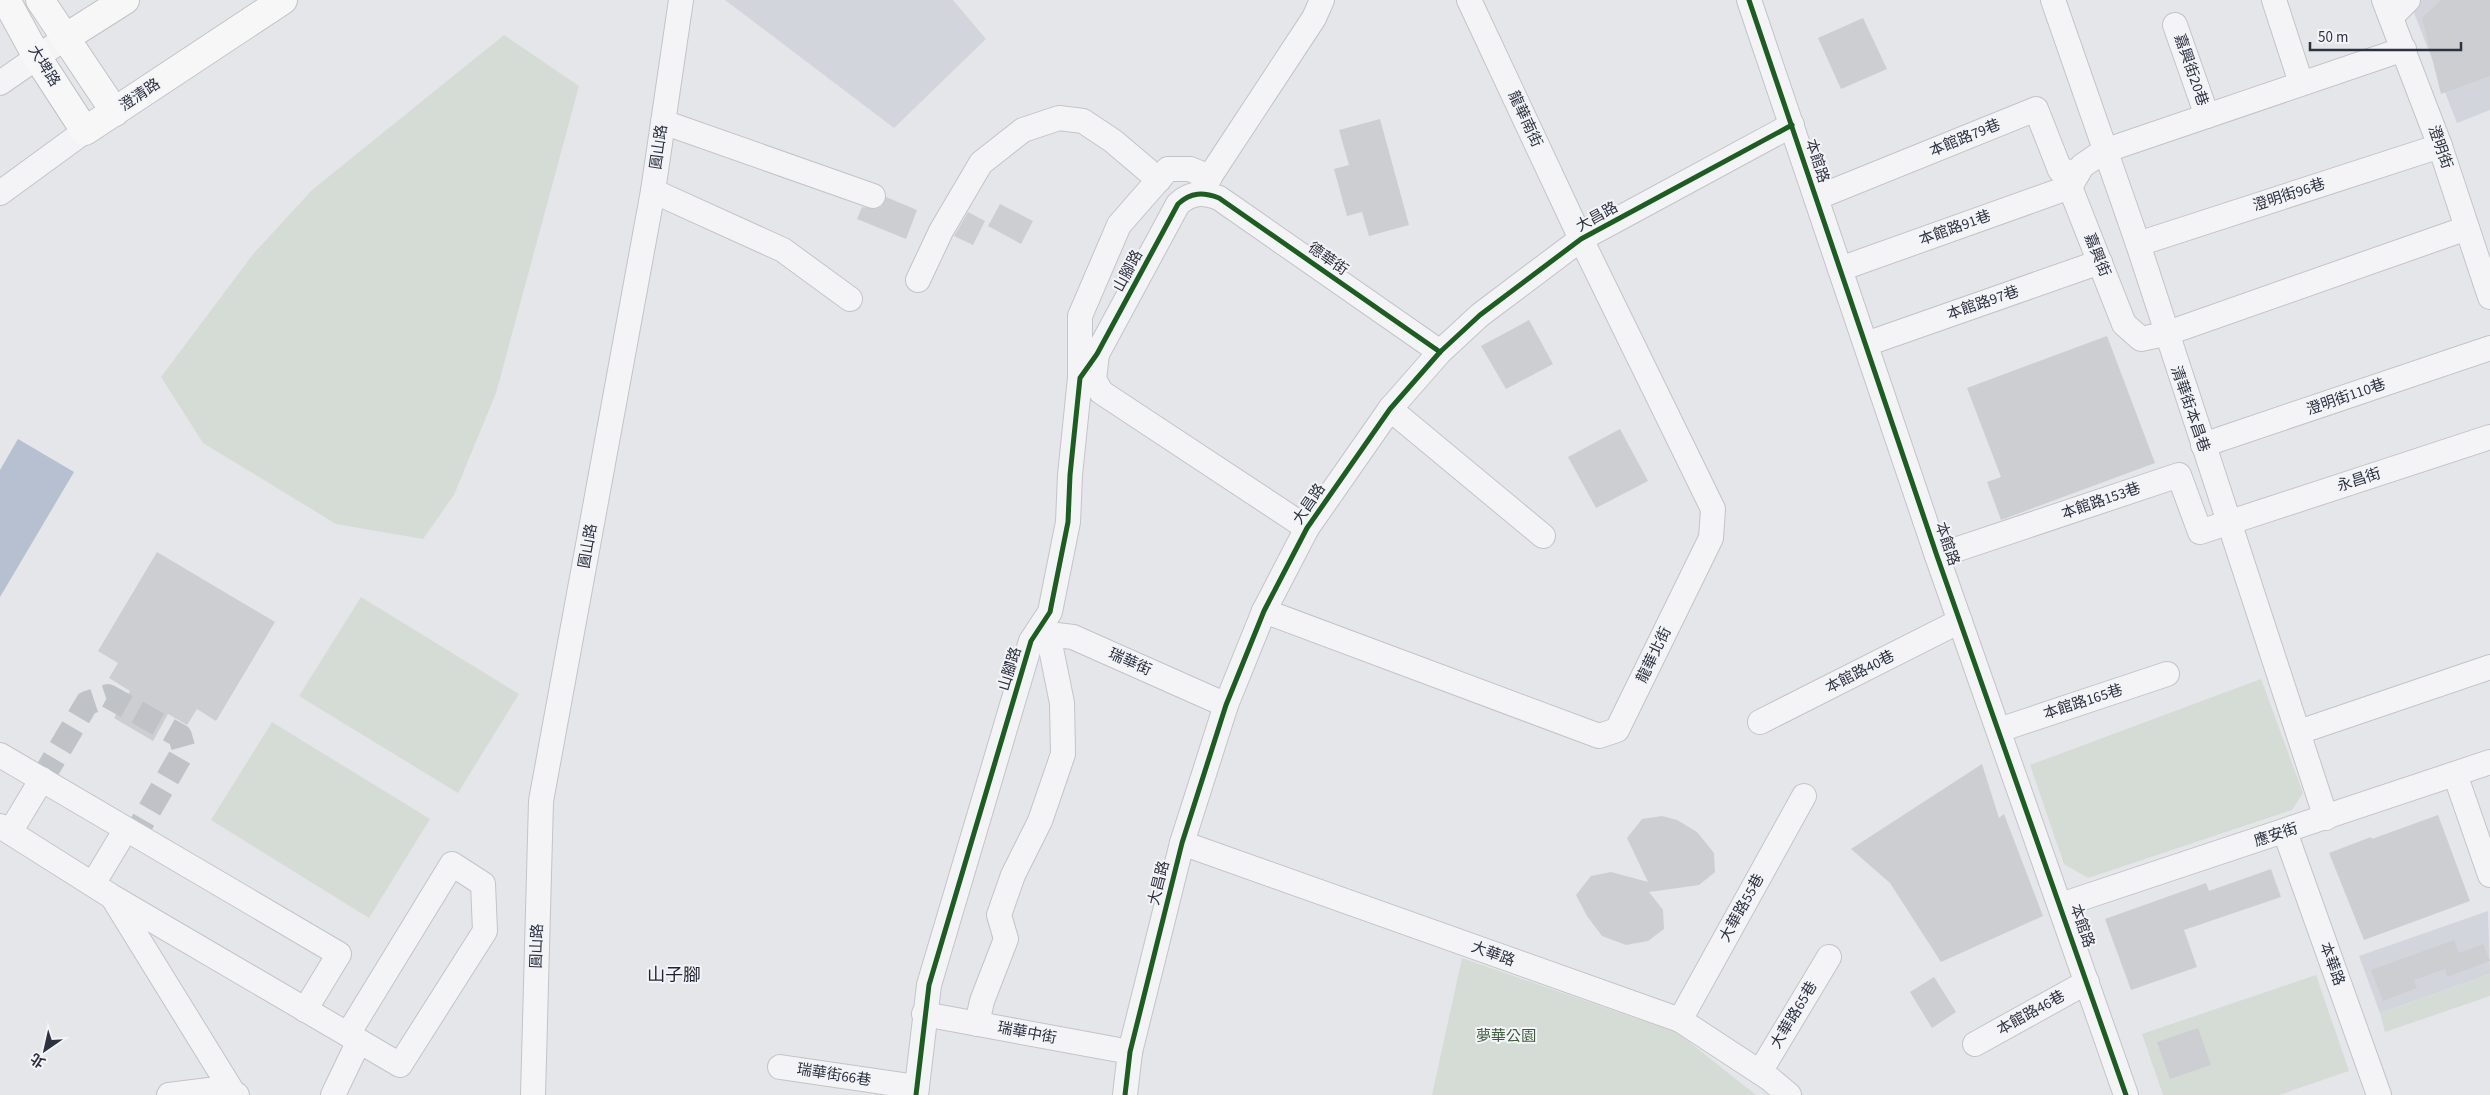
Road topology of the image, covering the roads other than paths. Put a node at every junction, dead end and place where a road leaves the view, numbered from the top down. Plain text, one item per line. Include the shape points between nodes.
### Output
1 (6, 0) edge
2 (40, 0) edge
3 (125, 0) edge
4 (283, 0) edge
5 (681, 0) edge
6 (1322, 0) edge
7 (1469, 0) edge
8 (1749, 0) edge
9 (2053, 0) edge
10 (2274, 0) edge
11 (2408, 0) edge
12 (2388, 8) edge
13 (2175, 25) dead end
14 (65, 38) junction
15 (2404, 49) junction
16 (37, 57) junction
17 (0, 83) edge
18 (2301, 83) junction
19 (115, 112) junction
20 (2206, 116) junction
21 (663, 122) junction
22 (1792, 125) junction
23 (85, 131) junction
24 (2440, 146) junction
25 (2104, 152) junction
26 (1159, 180) junction
27 (2074, 180) junction
28 (1204, 185) junction
29 (653, 191) junction
30 (0, 193) edge
31 (873, 196) dead end
32 (1816, 198) junction
33 (2467, 228) junction
34 (1581, 239) junction
35 (2138, 244) junction
36 (2100, 262) junction
37 (1840, 269) junction
38 (918, 280) dead end
39 (2490, 296) edge
40 (850, 299) dead end
41 (2166, 334) junction
42 (1866, 344) junction
43 (2490, 348) edge
44 (1440, 352) junction
45 (1097, 354) junction
46 (1080, 378) junction
47 (1390, 409) junction
48 (2490, 437) edge
49 (2203, 445) junction
50 (2228, 523) junction
51 (1307, 528) junction
52 (1544, 536) dead end
53 (1937, 556) junction
54 (1264, 611) junction
55 (1960, 621) junction
56 (1040, 638) junction
57 (2490, 667) edge
58 (2167, 674) dead end
59 (1226, 705) junction
60 (1760, 722) dead end
61 (1999, 730) junction
62 (2299, 732) junction
63 (0, 755) edge
64 (2490, 762) edge
65 (2455, 774) junction
66 (42, 779) junction
67 (1804, 796) dead end
68 (2326, 818) junction
69 (5, 829) edge
70 (126, 829) junction
71 (2285, 832) junction
72 (1182, 843) junction
73 (2490, 875) edge
74 (102, 890) junction
75 (2061, 905) junction
76 (1829, 957) dead end
77 (2087, 982) junction
78 (306, 1010) junction
79 (924, 1014) junction
80 (1680, 1020) junction
81 (977, 1024) junction
82 (353, 1038) junction
83 (1975, 1044) dead end
84 (1130, 1052) junction
85 (780, 1067) dead end
86 (1760, 1072) junction
87 (916, 1091) edge
88 (169, 1095) edge
89 (235, 1095) edge
90 (334, 1095) edge
91 (532, 1095) edge
92 (1125, 1095) edge
93 (1789, 1095) edge
94 (2126, 1095) edge
95 (2379, 1095) edge

1 - 16 main road, 大埤路
2 - 14 main road
3 - 14 main road
4 - 19 main road, 澄清路
5 - 21 street, 圓山路
6 - 28 street, 山腳路 via 1314,18
7 - 34 street, 龍華南街
8 - 22 street, 本館路
9 - 25 street, 清華街本昌巷
10 - 18 street
11 - 12 street
12 - 15 street, 澄明街
13 - 20 street, 嘉興街20巷
14 - 16 street
14 - 19 main road
15 - 18 street
15 - 24 street, 澄明街
16 - 17 street
16 - 23 main road, 大埤路
18 - 20 street
19 - 23 main road, 澄清路
20 - 25 street
21 - 29 street, 圓山路
21 - 31 street
22 - 32 street, 本館路
22 - 34 street, 大昌路
23 - 30 street, 澄清路
24 - 33 street, 澄明街
24 - 35 street, 澄明街96巷
25 - 27 street via 2082,166
25 - 35 street, 清華街本昌巷
26 - 28 street, 山腳路 via 1168,169 1190,169
26 - 38 street via 1082,121 1059,118 1023,130 981,163 941,231
26 - 46 street, 山腳路 via 1120,226 1080,316
27 - 32 street, 本館路79巷 via 2060,170 2036,109
27 - 36 street, 嘉興街
27 - 37 street, 本館路91巷
28 - 44 street, 德華街 via 1208,194 1219,198
28 - 45 street, 山腳路 via 1178,204
29 - 40 street via 783,250
29 - 91 street, 圓山路 via 542,801
32 - 37 street, 本館路
33 - 39 street, 澄明街
33 - 41 street, 嘉興街
34 - 44 street, 大昌路 via 1480,315
34 - 54 street, 龍華北街 via 1713,509 1711,538 1617,730 1599,736
35 - 41 street, 清華街本昌巷
36 - 41 street, 嘉興街 via 2124,324 2142,339
36 - 42 street, 本館路97巷
37 - 42 street, 本館路
41 - 49 street, 清華街本昌巷
42 - 53 street, 本館路
43 - 49 street, 澄明街110巷
44 - 47 street, 大昌路
45 - 46 street, 山腳路
45 - 51 street via 1094,379 1101,392
46 - 56 street, 山腳路 via 1068,522 1050,612
47 - 51 street, 大昌路
47 - 52 street
48 - 50 street, 永昌街
49 - 50 street, 清華街本昌巷
50 - 53 street, 本館路153巷 via 2200,532 2180,474
50 - 62 street, 清華街本昌巷
51 - 54 street, 大昌路
53 - 55 street, 本館路
54 - 59 street, 大昌路
55 - 60 street, 本館路40巷
55 - 61 street, 本館路
56 - 59 street, 瑞華街 via 1073,637
56 - 79 street, 山腳路 via 929,984
56 - 81 street via 1062,703 1063,754 1040,821 1013,875 999,915 1006,939 982,1001
57 - 62 street
58 - 61 street, 本館路165巷
59 - 72 street, 大昌路
61 - 75 street, 本館路
62 - 68 street, 清華街本昌巷
63 - 66 street
64 - 65 street, 應安街
65 - 68 street, 應安街
65 - 73 street
66 - 69 street
66 - 70 street
67 - 80 street, 大華路55巷
68 - 71 street, 應安街
69 - 74 street
70 - 74 street
70 - 78 street via 339,954
71 - 75 street, 應安街
71 - 95 street, 本華路
72 - 80 street, 大華路
72 - 84 street, 大昌路
74 - 78 street
74 - 89 street
75 - 77 street, 本館路
76 - 86 street, 大華路65巷
77 - 83 street, 本館路46巷
77 - 94 street, 本館路
78 - 82 street
79 - 81 street, 瑞華中街
79 - 87 street, 山腳路
80 - 86 street, 大華路
81 - 84 street, 瑞華中街
82 - 82 street via 400,1065 485,931 483,884 452,864
82 - 90 street
84 - 92 street, 大昌路
85 - 87 street, 瑞華街66巷
86 - 93 street, 大華路
88 - 89 street via 209,1090

